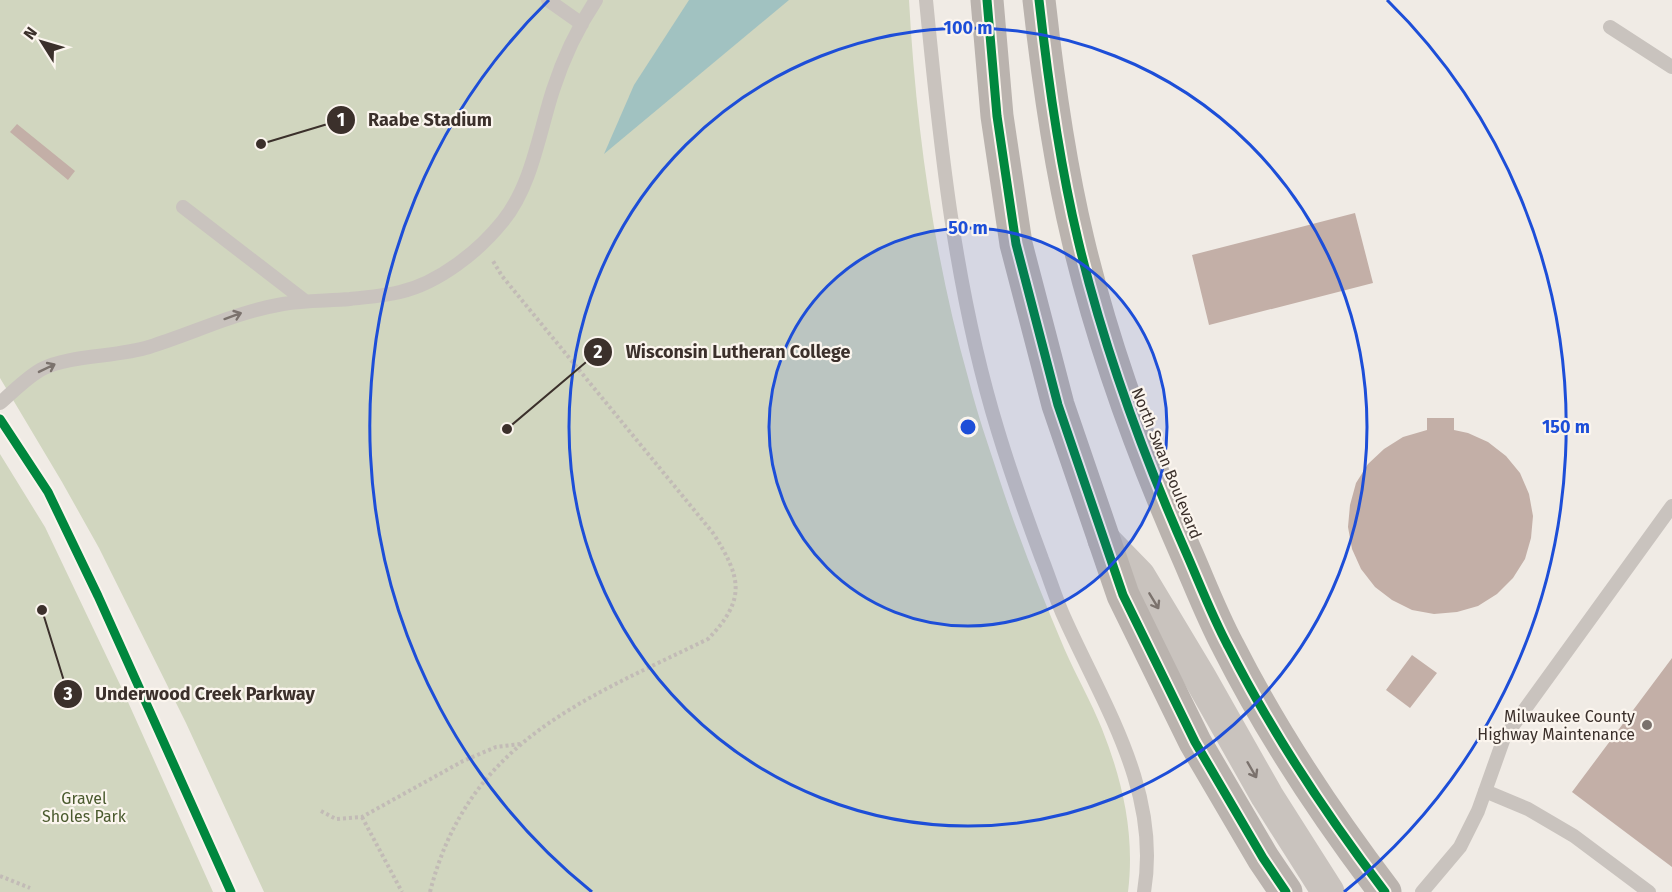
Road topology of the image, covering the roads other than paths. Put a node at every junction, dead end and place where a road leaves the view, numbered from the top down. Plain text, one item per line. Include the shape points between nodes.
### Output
1 (548, 0) edge
2 (596, 0) edge
3 (926, 0) edge
4 (987, 0) edge
5 (1039, 0) edge
6 (582, 24) junction
7 (1610, 27) dead end
8 (1672, 67) edge
9 (183, 207) dead end
10 (305, 301) junction
11 (0, 403) edge
12 (1672, 506) edge
13 (1104, 540) junction
14 (1485, 791) junction
15 (1144, 892) edge
16 (1286, 892) edge
17 (1328, 892) edge
18 (1385, 892) edge
19 (1422, 892) edge
20 (1649, 892) edge

1 - 6 lane
2 - 6 lane
3 - 15 lane via 951,223 976,352 1017,492 1060,608 1131,761 1144,818
4 - 13 main road via 997,116 1016,244 1058,405
5 - 18 main road, North Swan Boulevard via 1051,107 1078,240 1113,366 1160,493 1233,655 1288,751
6 - 10 lane via 553,89 519,193 505,219 481,245 429,281 401,292
7 - 8 lane
9 - 10 lane
11 -> 10 lane via 42,369 57,363 148,347 254,309
12 - 14 lane via 1504,738
13 - 16 main road via 1123,595 1195,742
13 -> 17 street via 1139,576 1267,796
14 - 19 lane via 1460,847
14 - 20 lane via 1528,809 1574,837

